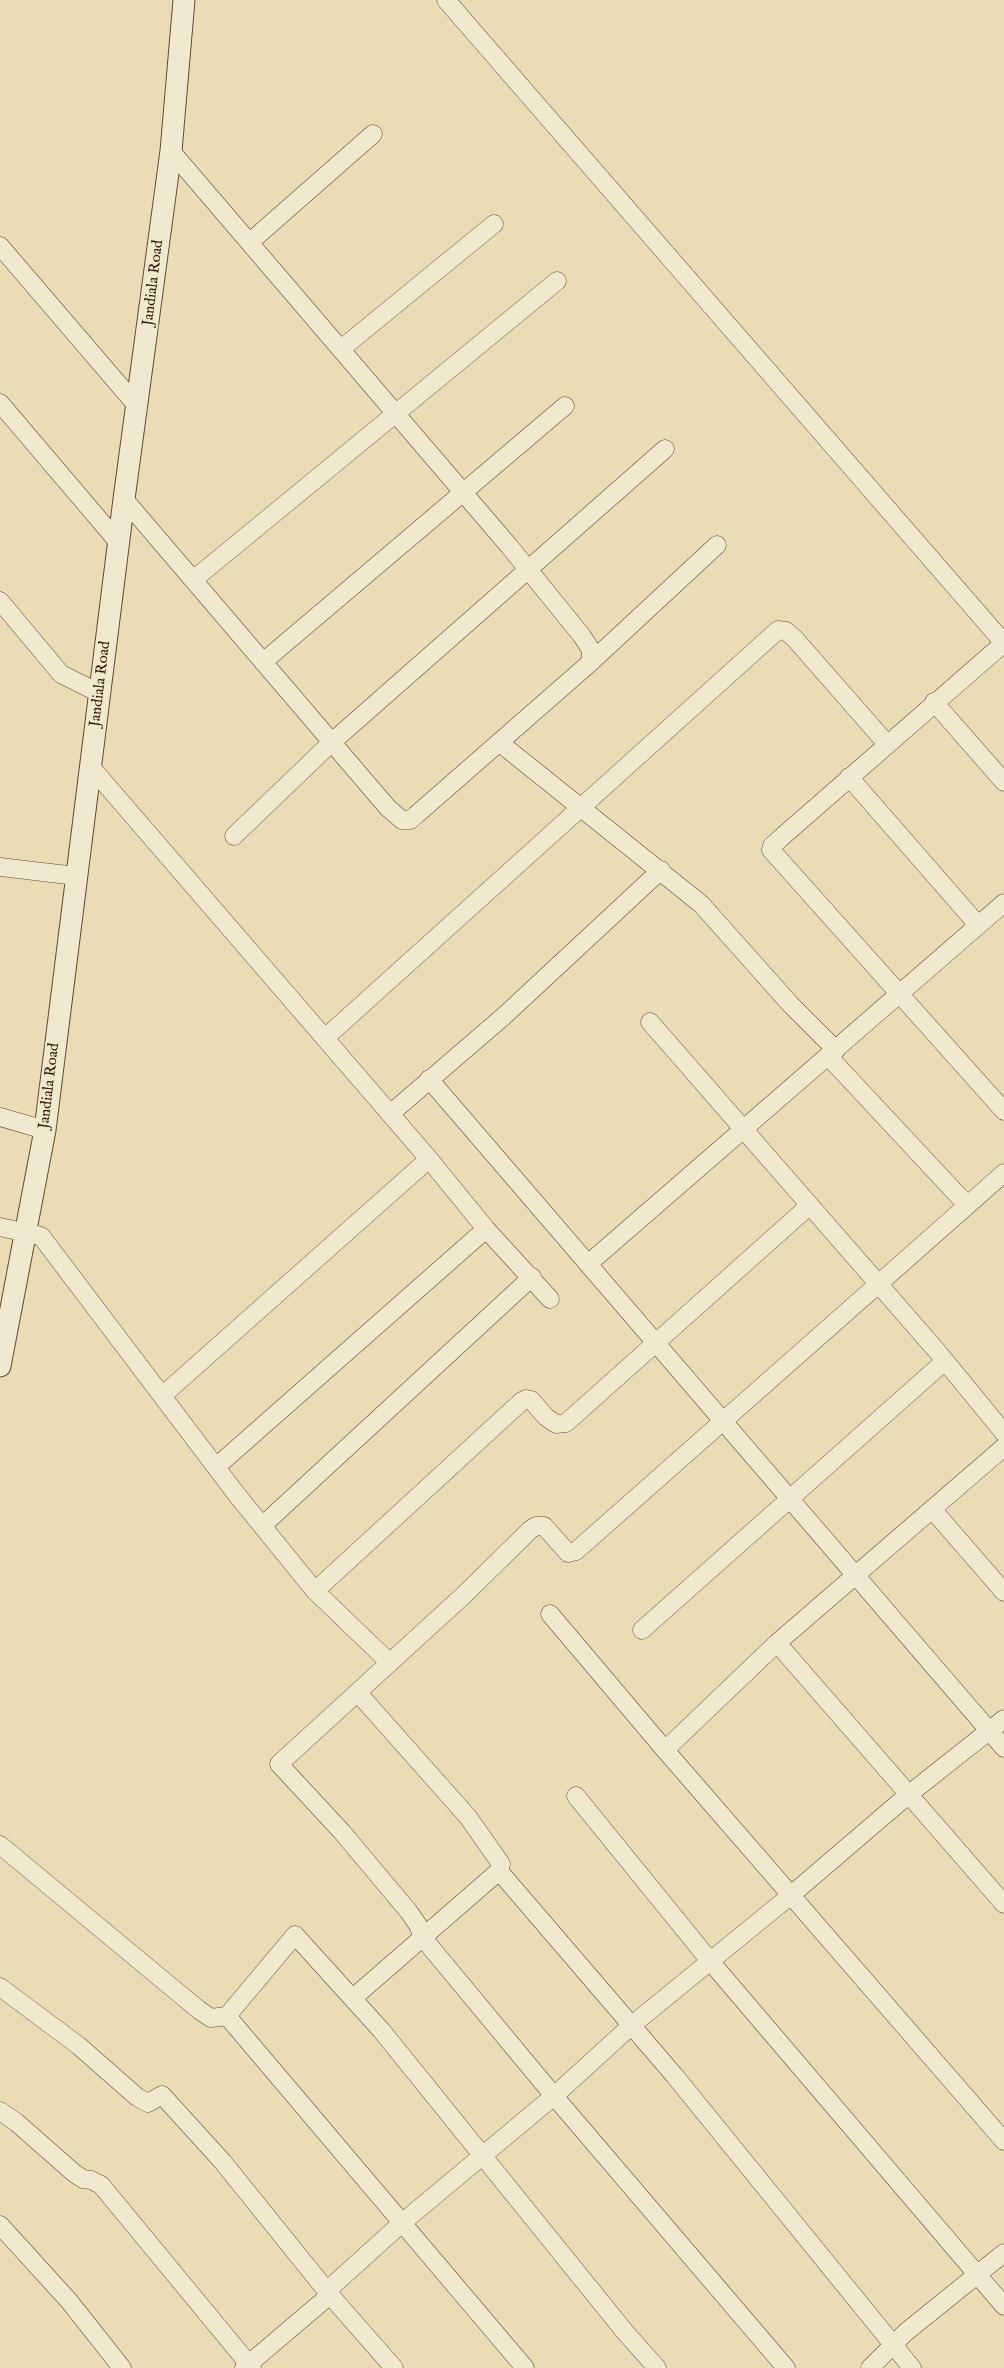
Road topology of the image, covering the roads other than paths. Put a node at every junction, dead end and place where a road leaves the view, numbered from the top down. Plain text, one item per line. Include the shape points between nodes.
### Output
1 (184, 0) edge
2 (446, 0) edge
3 (373, 134) dead end
4 (171, 151) junction
5 (494, 224) dead end
6 (250, 242) junction
7 (0, 246) edge
8 (557, 281) dead end
9 (341, 349) junction
10 (0, 403) edge
11 (564, 406) dead end
12 (138, 407) junction
13 (396, 413) junction
14 (666, 449) dead end
15 (463, 492) junction
16 (124, 499) junction
17 (120, 543) junction
18 (716, 545) dead end
19 (528, 570) junction
20 (193, 580) junction
21 (0, 602) edge
22 (263, 662) junction
23 (591, 662) junction
24 (99, 693) junction
25 (934, 702) junction
26 (332, 742) junction
27 (500, 743) junction
28 (887, 744) junction
29 (90, 766) junction
30 (849, 777) junction
31 (1004, 782) edge
32 (581, 807) junction
33 (234, 836) dead end
34 (0, 867) edge
35 (660, 870) junction
36 (76, 876) junction
37 (1004, 903) edge
38 (978, 926) junction
39 (899, 995) junction
40 (650, 1022) dead end
41 (325, 1038) junction
42 (832, 1053) junction
43 (429, 1079) junction
44 (1004, 1111) edge
45 (390, 1114) junction
46 (0, 1117) edge
47 (743, 1129) junction
48 (45, 1130) junction
49 (429, 1159) junction
50 (1004, 1173) edge
51 (968, 1205) junction
52 (809, 1206) junction
53 (0, 1227) edge
54 (486, 1229) junction
55 (24, 1231) junction
56 (588, 1264) junction
57 (532, 1277) junction
58 (877, 1285) junction
59 (550, 1298) dead end
60 (656, 1344) junction
61 (945, 1361) junction
62 (0, 1366) edge
63 (162, 1396) junction
64 (722, 1421) junction
65 (1004, 1433) edge
66 (1004, 1447) edge
67 (216, 1467) junction
68 (789, 1500) junction
69 (932, 1509) junction
70 (262, 1526) junction
71 (855, 1575) junction
72 (315, 1591) junction
73 (1004, 1592) edge
74 (550, 1614) dead end
75 (642, 1630) dead end
76 (777, 1643) junction
77 (390, 1663) junction
78 (358, 1693) junction
79 (1004, 1719) edge
80 (990, 1732) junction
81 (1004, 1748) edge
82 (665, 1750) junction
83 (908, 1795) junction
84 (576, 1796) dead end
85 (0, 1845) edge
86 (499, 1871) junction
87 (790, 1896) junction
88 (1004, 1904) edge
89 (423, 1938) junction
90 (710, 1961) junction
91 (0, 1987) edge
92 (353, 1998) junction
93 (227, 2016) junction
94 (632, 2025) junction
95 (554, 2096) junction
96 (0, 2111) edge
97 (1004, 2141) edge
98 (482, 2156) junction
99 (403, 2222) junction
100 (0, 2225) edge
101 (1004, 2253) edge
102 (978, 2274) junction
103 (330, 2294) junction
104 (1004, 2306) edge
105 (893, 2344) junction
106 (248, 2367) edge
107 (122, 2368) edge
108 (394, 2368) edge
109 (525, 2368) edge
110 (657, 2368) edge
111 (786, 2368) edge
112 (870, 2368) edge
113 (912, 2368) edge

1 - 4 street, Jandiala Road
2 - 25 street via 1004,643
3 - 6 street
4 - 6 street
4 - 12 street, Jandiala Road
5 - 9 street
6 - 9 street
7 - 12 street
8 - 13 street
9 - 13 street
10 - 17 street
11 - 15 street
12 - 16 street, Jandiala Road
13 - 15 street
13 - 20 street
14 - 19 street
15 - 19 street
15 - 22 street
16 - 17 street, Jandiala Road
16 - 20 street
17 - 24 street, Jandiala Road
18 - 23 street
19 - 23 street via 582,636 591,650
19 - 26 street
20 - 22 street
21 - 24 street via 61,674
22 - 26 street
23 - 27 street
24 - 29 street, Jandiala Road
25 - 28 street
25 - 31 street
26 - 27 street via 402,820 410,820
26 - 33 street
27 - 32 street
28 - 30 street
28 - 32 street via 795,639 781,629
29 - 36 street, Jandiala Road
29 - 41 street
30 - 38 street
30 - 39 street via 782,836 771,850
32 - 35 street
32 - 41 street
34 - 36 street
35 - 42 street via 701,904
35 - 43 street via 504,1016
36 - 48 street, Jandiala Road
37 - 38 street
38 - 39 street
39 - 42 street
39 - 44 street
40 - 47 street
41 - 45 street
42 - 47 street
42 - 51 street
43 - 45 street
43 - 56 street
45 - 49 street
46 - 48 street
47 - 52 street
47 - 56 street
48 - 55 street, Jandiala Road
49 - 54 street
49 - 63 street
50 - 51 street
51 - 58 street
52 - 58 street
52 - 60 street
53 - 55 street
54 - 57 street
54 - 67 street
55 - 62 street, Jandiala Road
55 - 63 street via 41,1236
56 - 60 street
57 - 59 street
57 - 70 street
58 - 61 street
58 - 64 street
60 - 64 street
60 - 72 street via 566,1423 556,1424 531,1400 522,1401
61 - 65 street
61 - 68 street
63 - 67 street
64 - 68 street
64 - 77 street via 576,1551 568,1552 544,1526 530,1530
66 - 69 street
67 - 70 street
68 - 71 street
68 - 75 street
69 - 71 street
69 - 73 street
70 - 72 street
71 - 76 street
71 - 80 street
72 - 77 street
74 - 82 street
76 - 82 street
76 - 83 street
77 - 78 street
78 - 86 street via 468,1817 499,1858
78 - 89 street via 279,1764 409,1912
79 - 80 street
80 - 81 street
80 - 83 street
82 - 87 street
83 - 87 street
83 - 88 street
84 - 90 street
85 - 93 street via 199,2010 211,2018
86 - 89 street
86 - 94 street
87 - 90 street
87 - 97 street
89 - 92 street
89 - 95 street
90 - 94 street
90 - 102 street via 961,2258
91 - 103 street via 79,2046 137,2097 148,2103 162,2096 222,2161
92 - 93 street via 295,1934
92 - 98 street
93 - 99 street
94 - 95 street
94 - 105 street
95 - 98 street
95 - 111 street
96 - 106 street via 78,2176 100,2185
98 - 99 street
98 - 110 street
99 - 103 street via 331,2287
99 - 109 street
100 - 107 street via 69,2301
101 - 102 street
102 - 104 street
102 - 105 street
103 - 106 street
103 - 108 street
105 - 112 street
105 - 113 street

